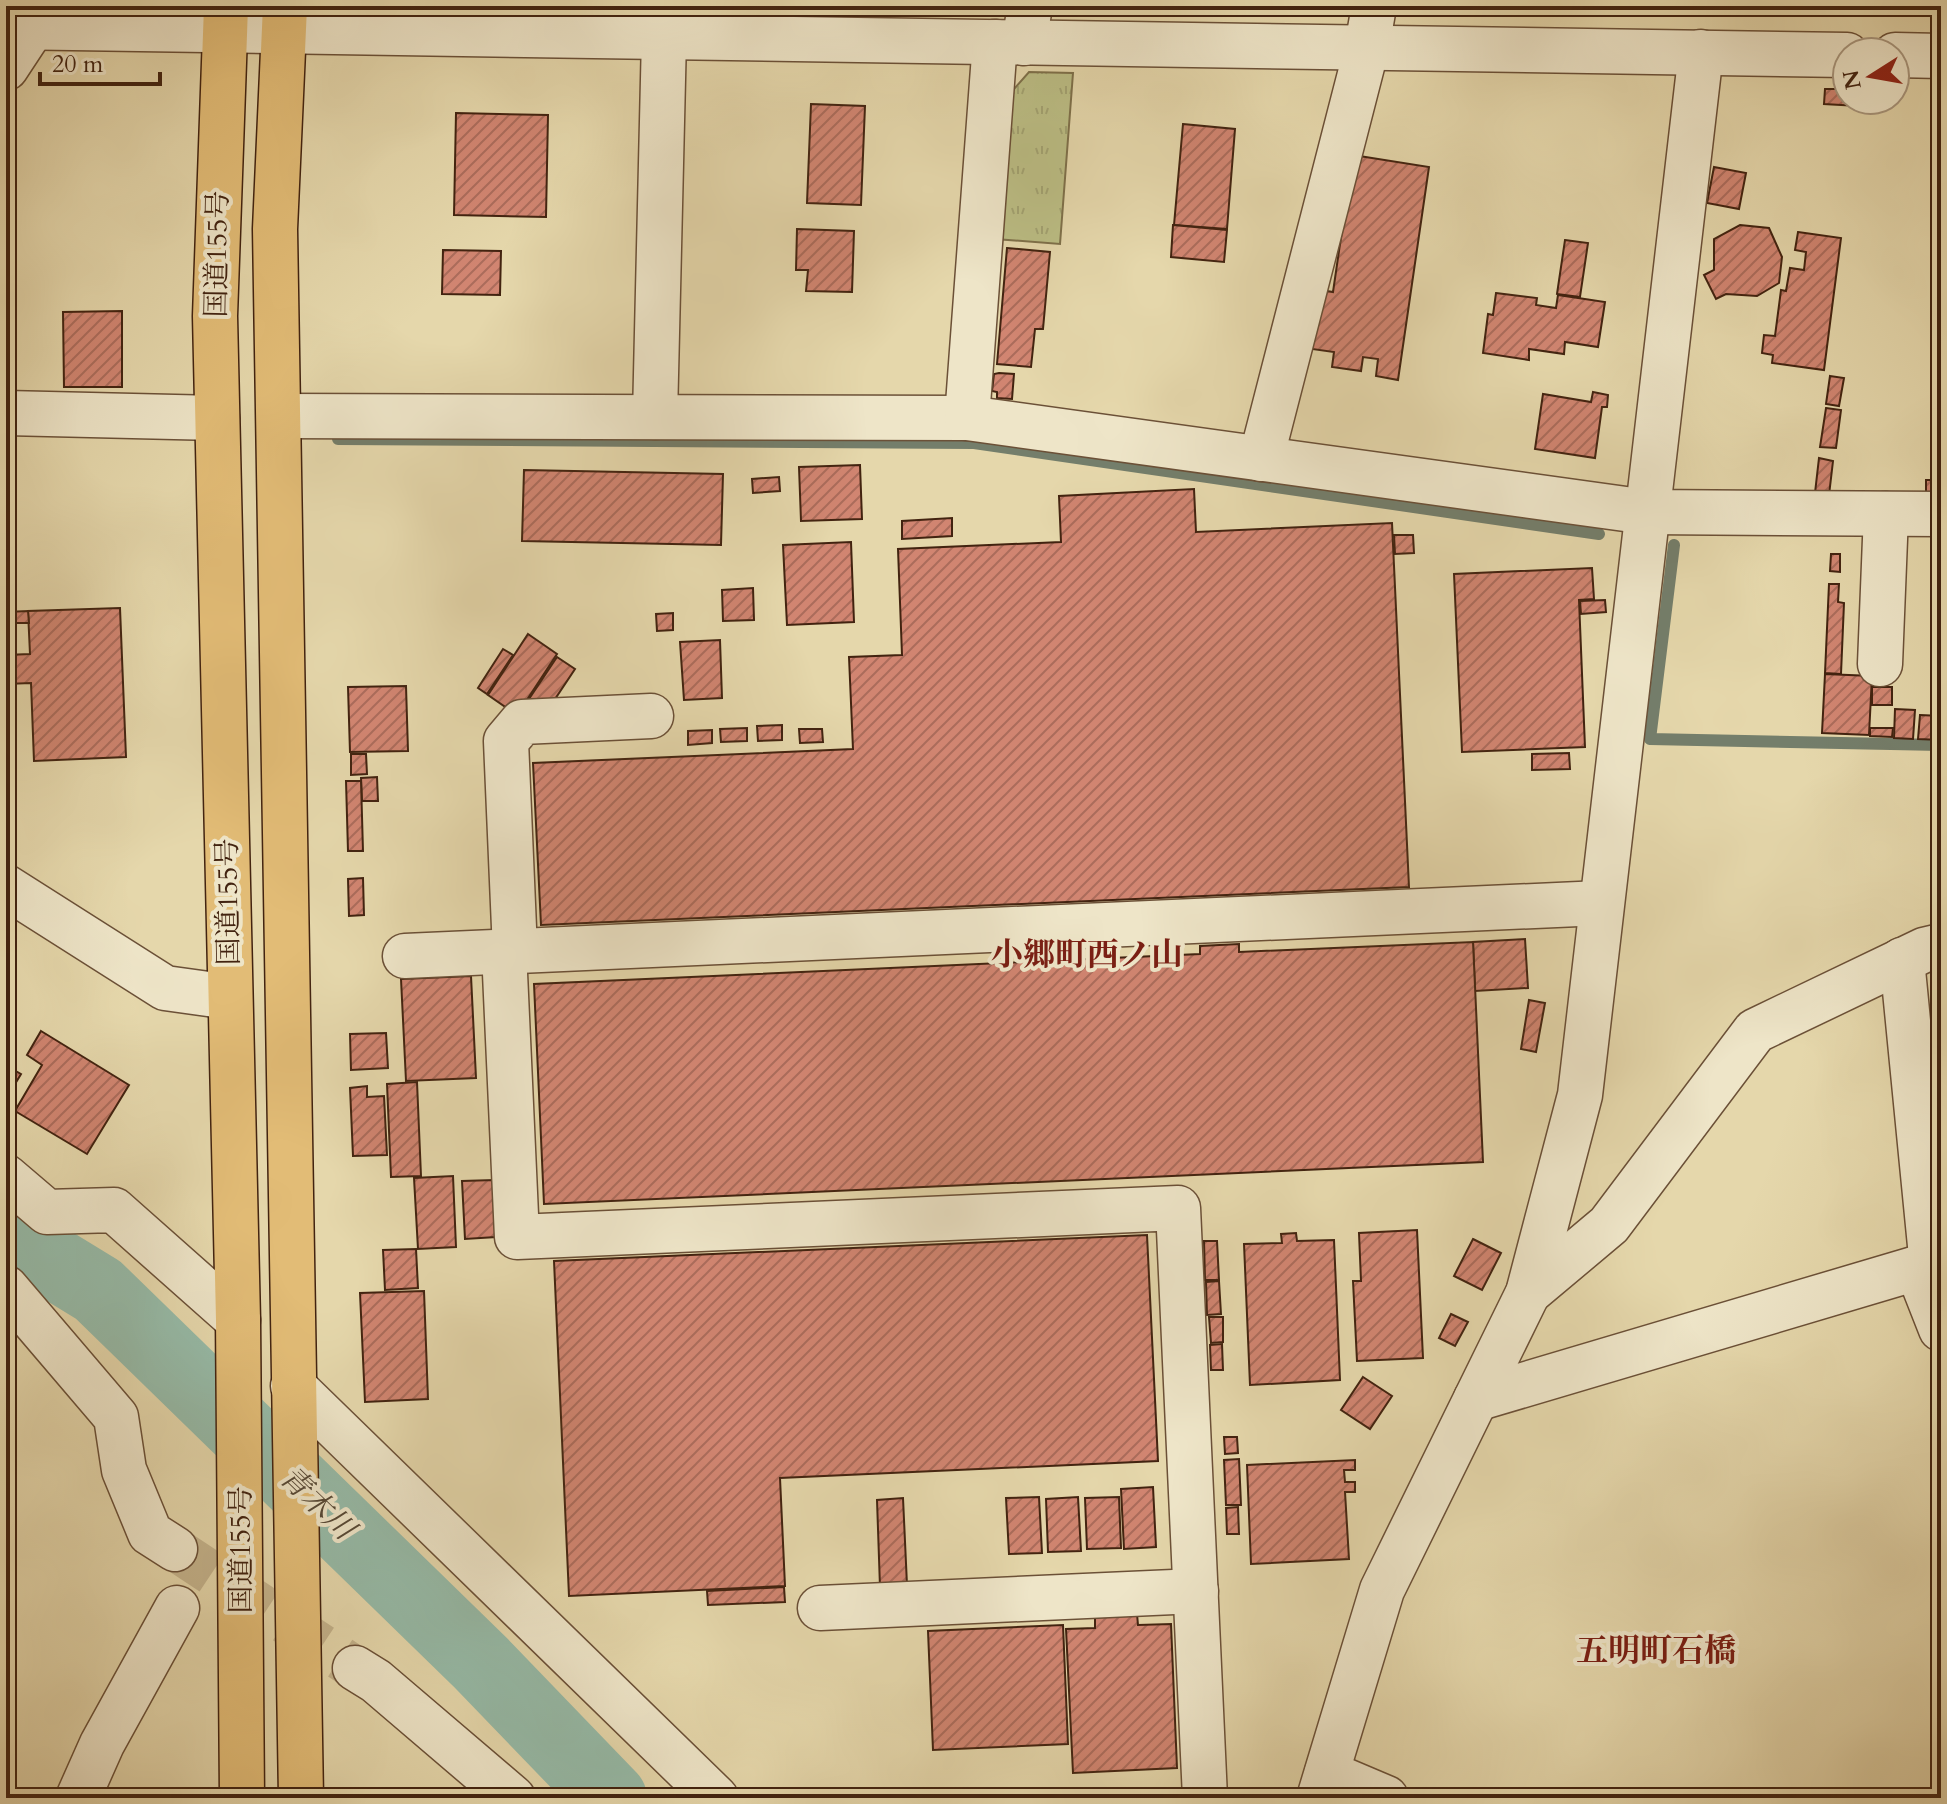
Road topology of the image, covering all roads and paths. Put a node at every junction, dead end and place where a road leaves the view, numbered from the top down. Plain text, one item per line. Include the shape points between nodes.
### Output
1 (224, 18) edge
2 (284, 19) edge
3 (27, 20) edge
4 (681, 27) edge
5 (1371, 27) edge
6 (1016, 30) edge
7 (1701, 52) junction
8 (1831, 55) edge
9 (1911, 55) edge
10 (1941, 56) edge
11 (6, 68) edge
12 (6, 413) edge
13 (280, 416) junction
14 (655, 417) junction
15 (217, 418) junction
16 (967, 418) junction
17 (1261, 459) junction
18 (1647, 512) junction
19 (1886, 514) junction
20 (1941, 514) edge
21 (1880, 664) dead end
22 (651, 716) dead end
23 (6, 887) edge
24 (1601, 903) junction
25 (510, 951) junction
26 (1922, 953) edge
27 (405, 956) dead end
28 (230, 997) junction
29 (6, 1177) edge
30 (1930, 1266) edge
31 (6, 1288) edge
32 (1528, 1293) junction
33 (1941, 1329) edge
34 (238, 1332) junction
35 (293, 1394) junction
36 (1476, 1399) junction
37 (175, 1549) tunnel mouth
38 (1196, 1591) junction
39 (177, 1608) dead end
40 (820, 1608) dead end
41 (355, 1668) tunnel mouth
42 (1323, 1786) edge
43 (78, 1798) edge
44 (242, 1798) edge
45 (301, 1798) edge
46 (513, 1798) edge
47 (716, 1798) edge
48 (1205, 1798) edge
49 (1386, 1798) edge

1 - 2 street
1 - 3 street
1 - 15 highway, 国道155号
2 - 4 street
2 - 13 highway, 国道155号 via 275,229
3 - 11 street
4 - 6 street
4 - 14 street
5 - 6 street
5 - 7 street
5 - 17 street
6 - 16 street
7 - 8 street
7 - 18 street
9 - 10 street
12 - 15 street
13 - 14 street
13 - 35 highway, 国道155号
14 - 16 street
15 - 28 highway, 国道155号
16 - 17 street
17 - 18 street
18 - 19 street
18 - 24 street
19 - 20 street
19 - 21 street
22 - 25 street via 522,722 506,741
23 - 28 street via 165,988
24 - 25 street
24 - 32 street via 1580,1095
25 - 27 street
25 - 38 street via 517,1237 1178,1208
26 - 30 street
26 - 32 street via 1755,1031 1609,1225
28 - 34 highway, 国道155号
29 - 34 street via 47,1212 114,1210
30 - 33 street
30 - 36 street
31 - 37 street via 116,1417 124,1470 150,1533
32 - 36 street
34 - 44 highway, 国道155号
35 - 45 highway, 国道155号
35 - 47 street
36 - 42 street via 1382,1590
38 - 40 street
38 - 48 street
39 - 43 street
41 - 46 street
42 - 49 street

